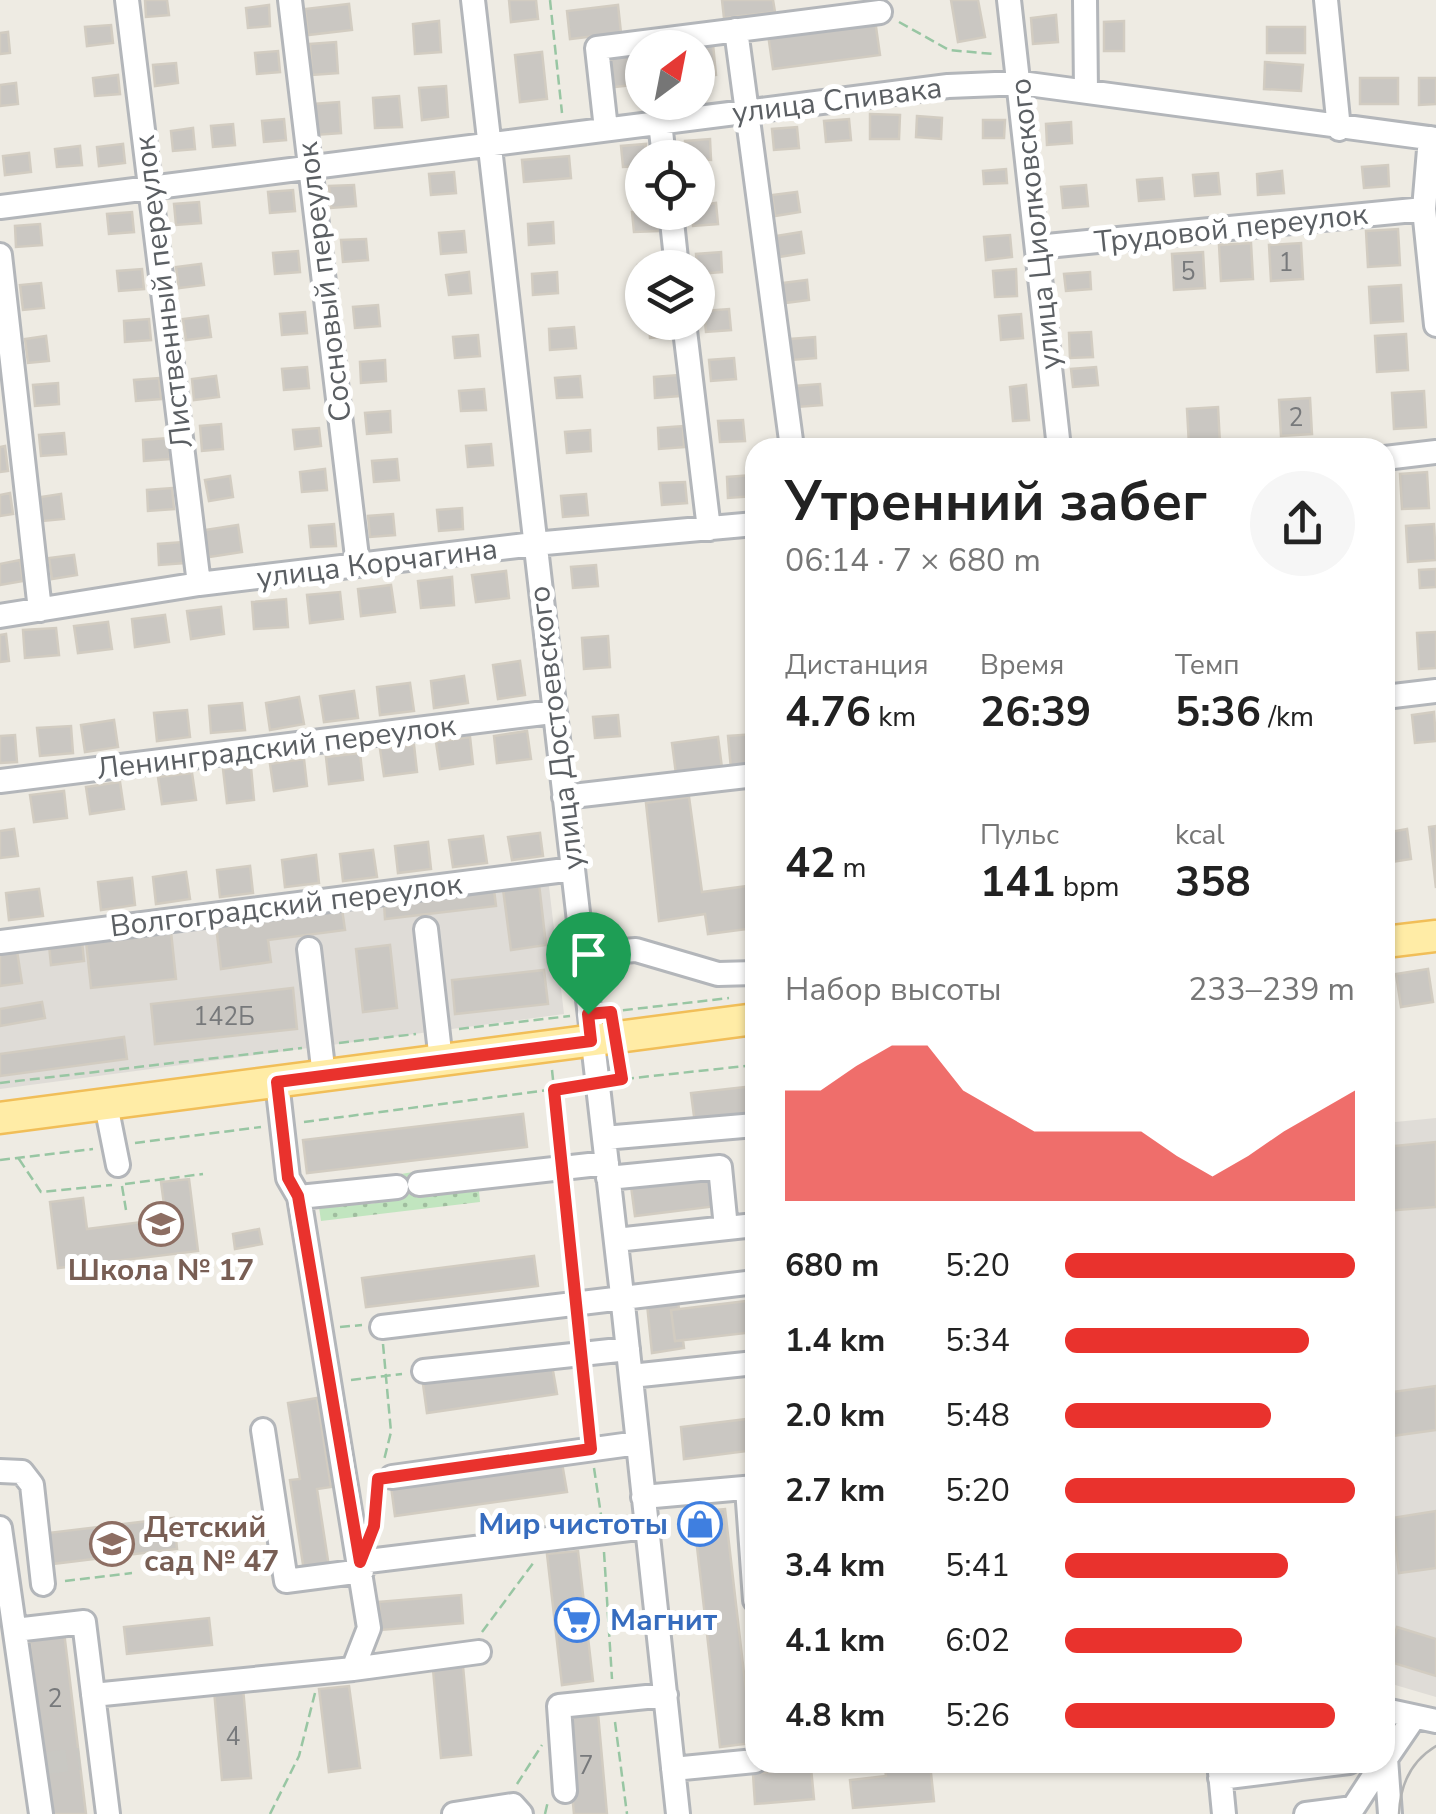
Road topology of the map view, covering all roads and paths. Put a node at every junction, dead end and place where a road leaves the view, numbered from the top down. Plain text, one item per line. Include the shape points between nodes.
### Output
1 (127, 0) edge
2 (290, 0) edge
3 (472, 0) edge
4 (550, 0) edge
5 (1010, 0) edge
6 (1085, 0) edge
7 (1326, 0) edge
8 (794, 11) edge
9 (880, 12) joint
10 (736, 30) junction
11 (1017, 56) junction
12 (1021, 83) junction
13 (1086, 91) junction
14 (748, 111) junction
15 (660, 122) junction
16 (606, 128) junction
17 (1338, 129) junction
18 (564, 134) junction
19 (1433, 139) edge
20 (662, 140) edge
21 (491, 142) junction
22 (310, 166) junction
23 (152, 189) junction
24 (0, 207) edge
25 (1424, 209) junction
26 (1037, 247) junction
27 (0, 255) edge
28 (1436, 325) edge
29 (686, 340) edge
30 (791, 438) edge
31 (1058, 438) edge
32 (1436, 452) edge
33 (1395, 457) edge
34 (745, 525) edge
35 (709, 530) junction
36 (534, 544) junction
37 (358, 565) junction
38 (199, 584) junction
39 (40, 610) junction
40 (0, 616) edge
41 (1436, 691) edge
42 (1395, 696) edge
43 (552, 712) junction
44 (745, 775) edge
45 (0, 781) edge
46 (564, 797) junction
47 (573, 869) junction
48 (426, 929) dead end
49 (1436, 936) edge
50 (1395, 941) edge
51 (0, 942) edge
52 (309, 949) dead end
53 (582, 954) junction
54 (745, 973) edge
55 (745, 1008) edge
56 (745, 1008) edge
57 (601, 1026) junction
58 (547, 1033) junction
59 (439, 1046) junction
60 (322, 1061) junction
61 (745, 1065) edge
62 (622, 1079) junction
63 (277, 1082) junction
64 (0, 1083) edge
65 (596, 1083) junction
66 (554, 1090) junction
67 (106, 1105) junction
68 (0, 1118) edge
69 (282, 1124) junction
70 (745, 1126) edge
71 (604, 1138) junction
72 (18, 1158) junction
73 (0, 1160) edge
74 (118, 1165) junction
75 (562, 1168) junction
76 (608, 1170) junction
77 (203, 1174) dead end
78 (298, 1196) junction
79 (126, 1210) dead end
80 (745, 1226) edge
81 (726, 1228) junction
82 (616, 1240) junction
83 (745, 1283) edge
84 (622, 1295) junction
85 (574, 1302) junction
86 (382, 1327) junction
87 (319, 1330) junction
88 (628, 1349) junction
89 (578, 1354) junction
90 (745, 1364) edge
91 (424, 1371) joint
92 (386, 1376) junction
93 (631, 1376) junction
94 (328, 1383) junction
95 (263, 1430) dead end
96 (638, 1443) junction
97 (591, 1449) junction
98 (0, 1470) edge
99 (386, 1478) junction
100 (745, 1488) edge
101 (643, 1497) junction
102 (646, 1527) junction
103 (0, 1528) edge
104 (603, 1532) junction
105 (549, 1539) junction
106 (361, 1567) junction
107 (132, 1573) dead end
108 (42, 1584) joint
109 (15, 1630) junction
110 (479, 1652) dead end
111 (449, 1655) junction
112 (353, 1669) junction
113 (320, 1672) junction
114 (666, 1695) junction
115 (94, 1696) junction
116 (613, 1701) junction
117 (1395, 1712) edge
118 (560, 1719) junction
119 (1425, 1720) edge
120 (1395, 1750) edge
121 (745, 1762) edge
122 (673, 1769) junction
123 (1220, 1773) edge
124 (1377, 1773) edge
125 (1386, 1773) edge
126 (565, 1791) dead end
127 (517, 1810) edge
128 (1354, 1811) edge
129 (40, 1814) edge
130 (108, 1814) edge
131 (270, 1814) edge
132 (454, 1814) edge
133 (627, 1814) edge
134 (678, 1814) edge
135 (1224, 1814) edge
136 (1306, 1814) edge
137 (1390, 1814) edge

1 - 23 street, Лиственный переулок
2 - 22 street, Сосновый переулок
3 - 21 street, улица Достоевского
4 - 18 path
5 - 11 street, улица Циолковского
6 - 13 street
7 - 17 street
8 - 9 street
8 - 10 street
9 - 11 path via 949,50
10 - 14 street
10 - 16 street via 597,48
11 - 12 street, улица Циолковского
12 - 13 street, улица Спивака
12 - 14 street, улица Спивака
12 - 26 street, улица Циолковского
13 - 17 street, улица Спивака
14 - 15 street, улица Спивака
14 - 30 street
15 - 16 street, улица Спивака
15 - 20 street
16 - 18 street, улица Спивака
17 - 19 street, улица Спивака
18 - 21 street, улица Спивака
19 - 25 street
21 - 22 street, улица Спивака
21 - 36 street, улица Достоевского
22 - 23 street, улица Спивака
22 - 37 street, Сосновый переулок
23 - 24 street, улица Спивака
23 - 38 street, Лиственный переулок
25 - 26 street, Трудовой переулок
25 - 28 street
26 - 31 street, улица Циолковского
27 - 39 street
29 - 35 street
32 - 33 street
34 - 35 street, улица Корчагина
35 - 36 street, улица Корчагина
36 - 37 street, улица Корчагина
36 - 43 street, улица Достоевского
37 - 38 street, улица Корчагина
38 - 39 street, улица Корчагина
39 - 40 street, улица Корчагина
41 - 42 street
43 - 45 street, Ленинградский переулок
43 - 46 street, улица Достоевского
44 - 46 street
46 - 47 street, улица Достоевского
47 - 51 street, Волгоградский переулок
47 - 53 street, улица Достоевского
48 - 59 street
49 - 50 main road
52 - 60 street
53 - 54 street via 636,950 718,974
53 - 57 street, улица Достоевского
55 - 57 main road
56 - 57 path
57 - 58 main road
57 - 58 path
57 - 62 path
57 - 65 street, улица Достоевского
58 - 59 main road
58 - 59 path
58 - 66 path
59 - 60 main road
59 - 60 path
60 - 63 main road
60 - 64 path
61 - 62 path
62 - 65 path
63 - 67 main road
63 - 69 street
65 - 66 path
65 - 71 street, улица Достоевского
66 - 69 path
66 - 75 path
67 - 68 main road
67 - 74 street
69 - 74 path
69 - 78 street via 288,1178
70 - 71 street
71 - 76 street, улица Достоевского
72 - 73 path
72 - 74 path
72 - 74 path via 41,1192
74 - 77 path
74 - 79 path
75 - 76 street
75 - 78 street
75 - 85 path
76 - 81 street via 720,1167
76 - 82 street, улица Достоевского
78 - 87 street
80 - 81 street
81 - 82 street
82 - 84 street, улица Достоевского
83 - 84 street
84 - 85 street
84 - 88 street, улица Достоевского
85 - 86 street
86 - 87 path
86 - 92 path
87 - 94 street
88 - 89 street
88 - 93 street, улица Достоевского
89 - 91 street
89 - 97 path
90 - 93 street
91 - 92 path
92 - 94 path
92 - 99 path
93 - 96 street, улица Достоевского
94 - 106 street
95 - 106 street via 286,1581
96 - 97 street
96 - 101 street, улица Достоевского
97 - 99 street
97 - 104 path
98 - 108 street via 22,1472 32,1485
99 - 106 path
100 - 101 street
101 - 102 street, улица Достоевского
102 - 104 street
102 - 114 street, улица Достоевского
103 - 109 street
104 - 105 street
104 - 116 path
105 - 106 street
105 - 111 path via 484,1631
106 - 112 street via 369,1628
107 - 108 path
109 - 115 street via 84,1622
109 - 129 street via 39,1764
110 - 111 street
111 - 112 street
112 - 113 street
113 - 115 street
113 - 131 path via 299,1756
114 - 116 street
114 - 122 street, улица Достоевского
115 - 130 street via 90,1757
116 - 118 street via 559,1706
116 - 133 path
117 - 119 street
118 - 126 street
118 - 127 path via 518,1780
119 - 120 street
121 - 122 street
122 - 134 street, улица Достоевского
123 - 135 street
124 - 128 street
125 - 137 street
127 - 132 street
128 - 136 street

